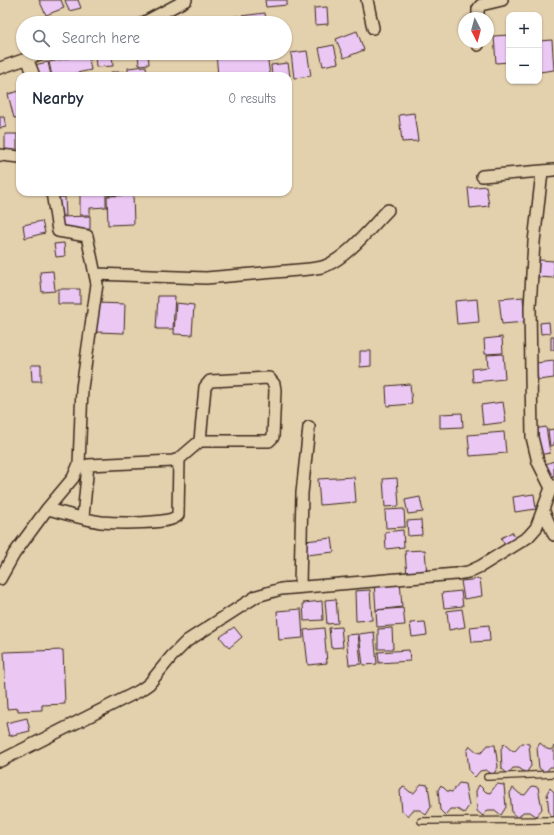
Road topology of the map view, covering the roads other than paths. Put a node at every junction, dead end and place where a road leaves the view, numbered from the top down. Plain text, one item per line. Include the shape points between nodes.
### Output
1 (186, 0) edge
2 (367, 0) edge
3 (502, 0) edge
4 (478, 12) edge
5 (156, 16) edge
6 (373, 28) dead end
7 (22, 60) edge
8 (28, 60) edge
9 (0, 68) edge
10 (32, 72) edge
11 (0, 155) edge
12 (16, 157) edge
13 (554, 170) edge
14 (542, 172) junction
15 (482, 176) dead end
16 (53, 196) edge
17 (388, 210) dead end
18 (96, 274) junction
19 (309, 427) dead end
20 (200, 441) junction
21 (179, 459) junction
22 (553, 487) edge
23 (47, 509) junction
24 (544, 512) junction
25 (83, 517) junction
26 (554, 535) edge
27 (0, 579) edge
28 (300, 587) junction
29 (0, 757) edge
30 (0, 761) edge
31 (554, 774) edge
32 (487, 777) dead end
33 (554, 820) edge
34 (421, 821) dead end

1 - 5 street
2 - 6 street
3 - 4 street via 481,5
7 - 9 street
8 - 10 street
11 - 12 street
13 - 14 street
14 - 15 street
14 - 22 street via 530,307 532,437 538,462
16 - 18 street via 58,231 87,236
17 - 18 street via 350,249 325,266 310,270 206,278
18 - 23 street via 96,299 82,388 78,464 73,478
19 - 28 street via 302,494
20 - 20 street via 269,441 273,437 275,390 269,378 210,381 205,387
20 - 21 street
21 - 25 street via 88,465
21 - 25 street via 177,518 149,522 101,522
22 - 24 street
23 - 25 street
23 - 27 street via 14,554
24 - 26 street
24 - 28 street via 528,537 468,572
28 - 30 street via 281,588 257,596 187,642 149,684 139,691
29 - 30 street
31 - 32 lane
33 - 34 lane

